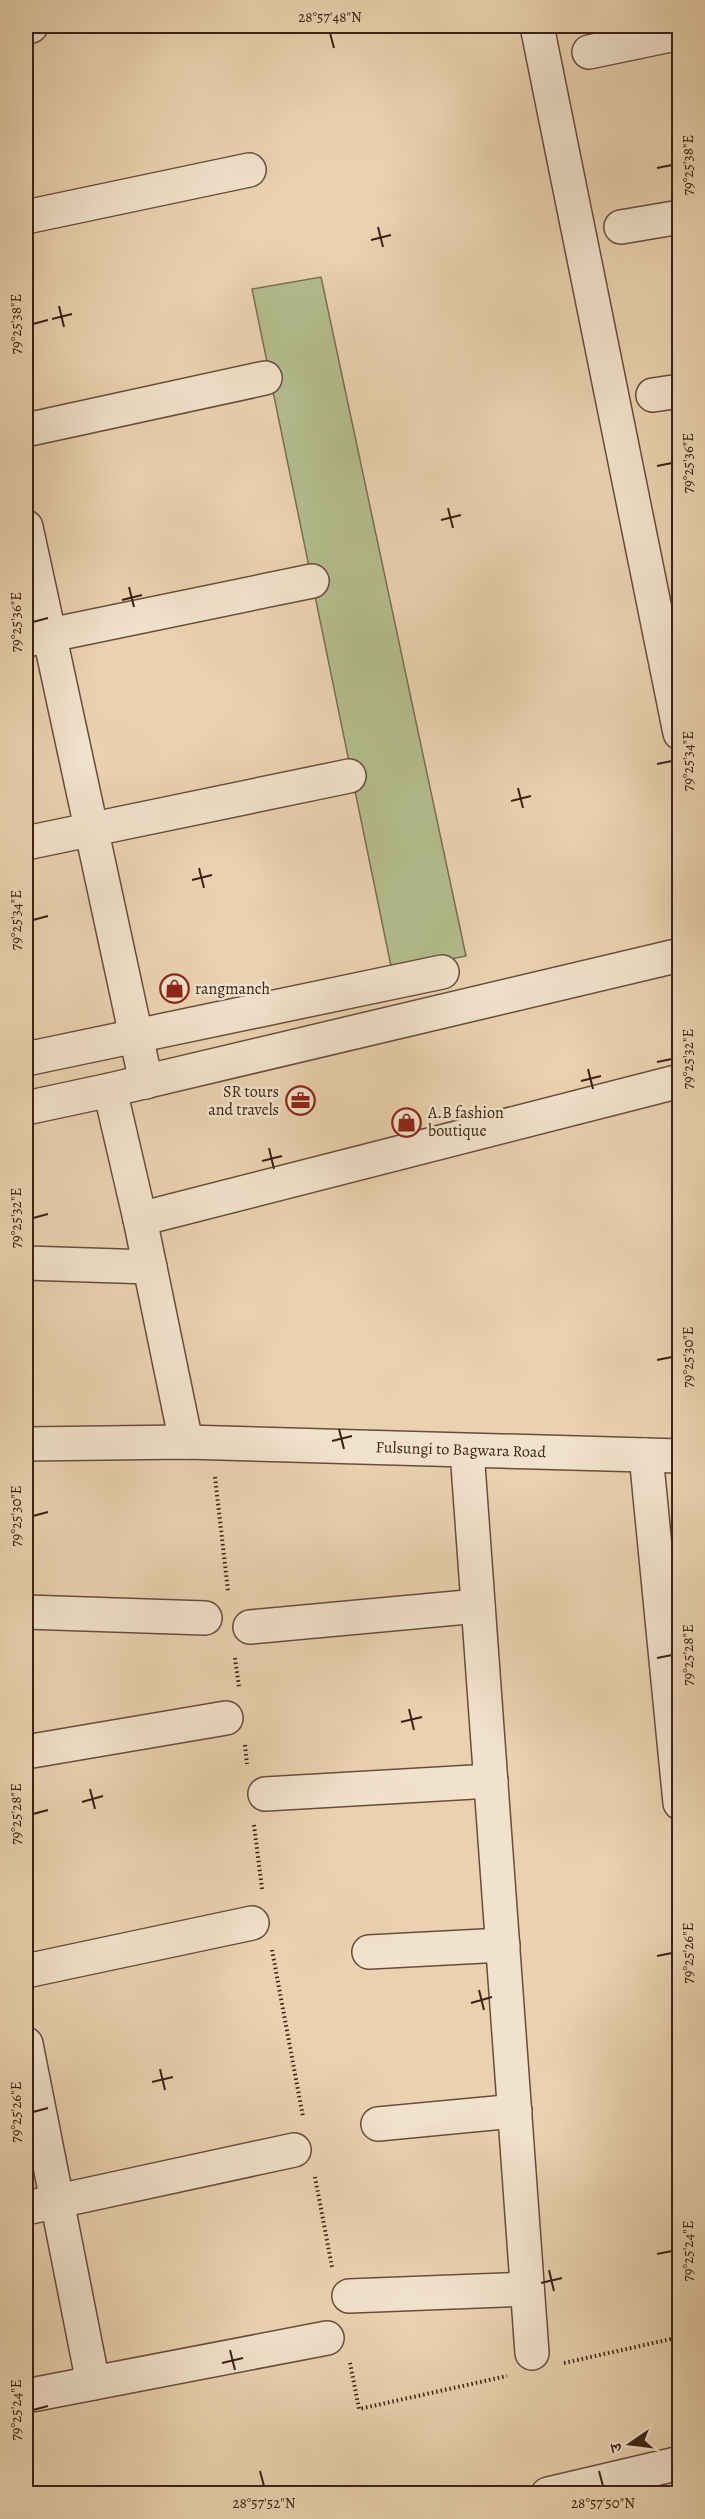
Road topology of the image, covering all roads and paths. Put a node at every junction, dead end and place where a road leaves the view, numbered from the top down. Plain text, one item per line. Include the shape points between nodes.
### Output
1 (31, 26) edge
2 (537, 26) edge
3 (26, 27) edge
4 (680, 33) edge
5 (589, 52) dead end
6 (249, 170) dead end
7 (26, 217) edge
8 (680, 217) edge
9 (621, 227) dead end
10 (266, 378) dead end
11 (26, 429) edge
12 (26, 527) edge
13 (312, 581) dead end
14 (37, 638) edge
15 (680, 733) edge
16 (350, 776) dead end
17 (92, 830) junction
18 (26, 843) edge
19 (680, 955) edge
20 (442, 972) dead end
21 (137, 1035) junction
22 (26, 1059) edge
23 (680, 1081) edge
24 (146, 1082) junction
25 (110, 1090) junction
26 (26, 1107) edge
27 (140, 1219) junction
28 (26, 1263) edge
29 (150, 1267) junction
30 (26, 1443) edge
31 (199, 1443) junction
32 (467, 1450) junction
33 (646, 1455) junction
34 (680, 1456) edge
35 (478, 1606) junction
36 (217, 1607) joint
37 (26, 1612) edge
38 (243, 1641) joint
39 (673, 1665) edge
40 (237, 1715) junction
41 (26, 1752) edge
42 (491, 1781) junction
43 (256, 1795) junction
44 (680, 1803) edge
45 (262, 1890) dead end
46 (262, 1936) joint
47 (502, 1945) junction
48 (369, 1952) dead end
49 (26, 1971) edge
50 (26, 2044) edge
51 (515, 2111) junction
52 (378, 2124) dead end
53 (304, 2146) junction
54 (57, 2202) junction
55 (26, 2208) edge
56 (341, 2284) joint
57 (527, 2289) junction
58 (680, 2337) edge
59 (338, 2345) joint
60 (535, 2364) junction
61 (93, 2383) junction
62 (26, 2396) edge
63 (680, 2463) edge
64 (548, 2493) edge

1 - 3 street
2 - 15 street
4 - 5 street
6 - 7 street
8 - 9 street
10 - 11 street
12 - 14 street
13 - 14 street
14 - 17 street
16 - 17 street
17 - 18 street
17 - 21 street
19 - 24 street
20 - 21 street
21 - 22 street
21 - 24 street
23 - 27 street
24 - 25 street
25 - 26 street
25 - 27 street
27 - 29 street
28 - 29 street
29 - 31 street
30 - 31 street, Fulsungi to Bagwara Road
31 - 32 street, Fulsungi to Bagwara Road
31 - 36 path
32 - 33 street, Fulsungi to Bagwara Road
32 - 35 street
33 - 34 street, Fulsungi to Bagwara Road
33 - 39 street
35 - 38 street
35 - 42 street
36 - 37 street
38 - 40 path
39 - 44 street
40 - 41 street
40 - 43 path
42 - 43 street
42 - 47 street
43 - 45 path
46 - 49 street
46 - 53 path
47 - 48 street
47 - 51 street
50 - 54 street
51 - 52 street
51 - 57 street
53 - 54 street
53 - 56 path
54 - 55 street
54 - 61 street
56 - 57 street
57 - 60 street
58 - 60 path
59 - 60 path via 358,2409
59 - 61 street
61 - 62 street
63 - 64 street

